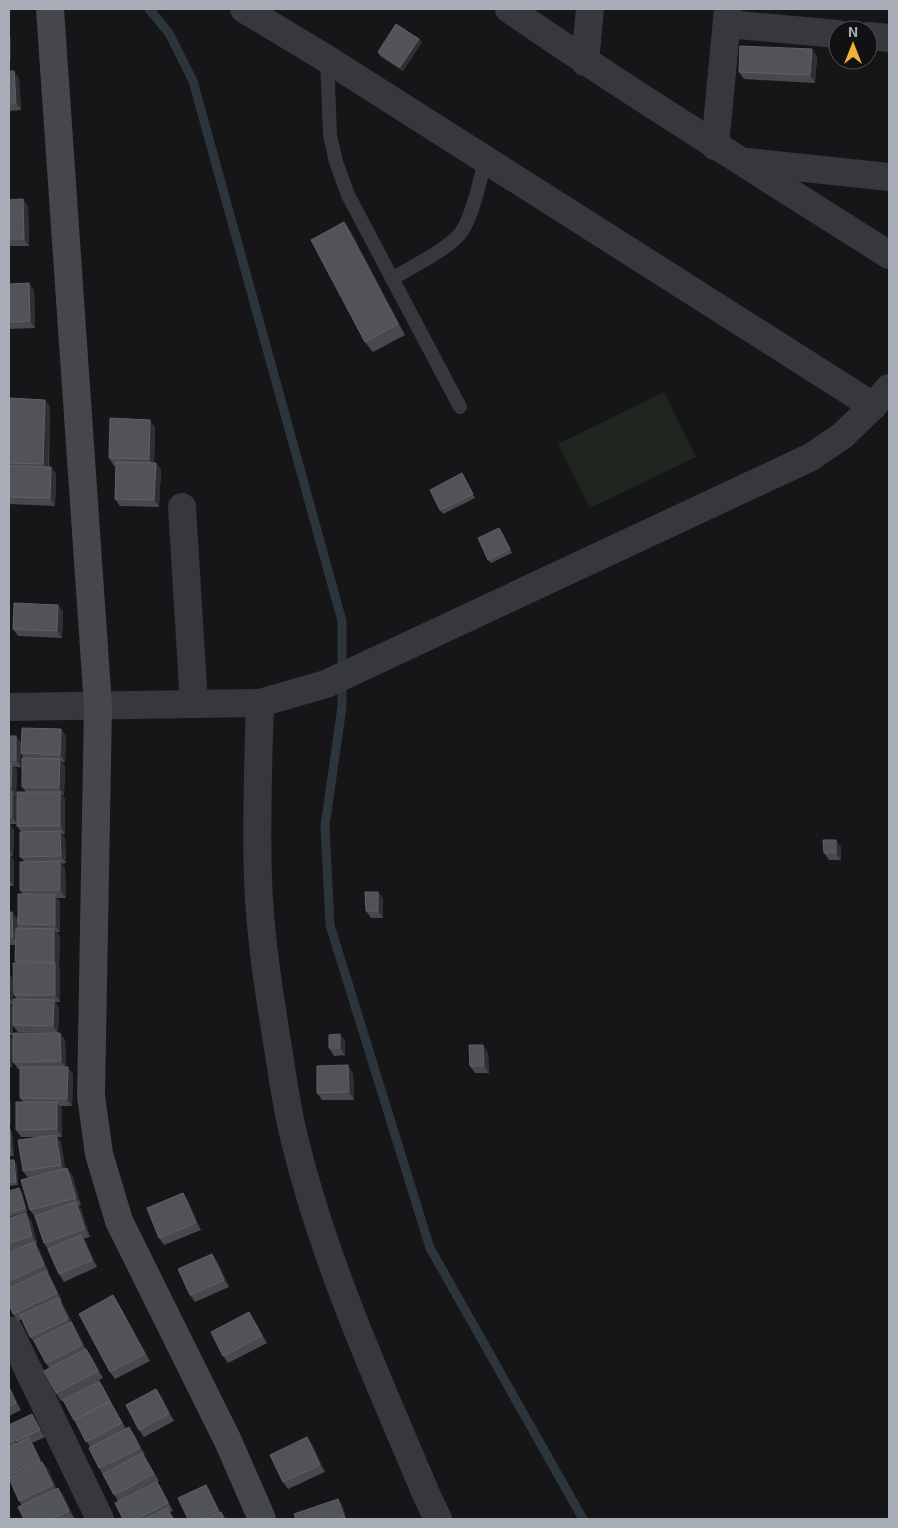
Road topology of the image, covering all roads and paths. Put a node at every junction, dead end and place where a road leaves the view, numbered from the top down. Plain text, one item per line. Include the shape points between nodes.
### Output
1 (50, 9) edge
2 (244, 9) edge
3 (509, 9) edge
4 (590, 9) edge
5 (727, 16) edge
6 (828, 32) edge
7 (327, 59) junction
8 (585, 62) junction
9 (715, 146) junction
10 (485, 161) junction
11 (742, 161) junction
12 (889, 177) edge
13 (889, 255) edge
14 (392, 279) junction
15 (881, 397) edge
16 (460, 407) dead end
17 (182, 507) dead end
18 (260, 703) junction
19 (194, 704) junction
20 (98, 706) junction
21 (9, 707) edge
22 (9, 1330) edge
23 (100, 1519) edge
24 (262, 1519) edge
25 (438, 1519) edge

1 - 20 street
2 - 7 street
3 - 8 street
4 - 8 street
5 - 6 street
5 - 9 street
7 - 10 street
7 - 14 lane via 329,116 336,162 348,195
8 - 9 street
9 - 11 street
10 - 14 lane via 462,231 452,242
10 - 15 street
11 - 12 street
11 - 13 street
14 - 16 lane
15 - 18 street via 842,436 811,457 326,684
17 - 19 street
18 - 19 street
18 - 25 street via 257,820 262,939 294,1140 343,1294
19 - 20 street
20 - 21 street
20 - 24 street via 92,1096 99,1154 119,1222 228,1442
22 - 23 street

